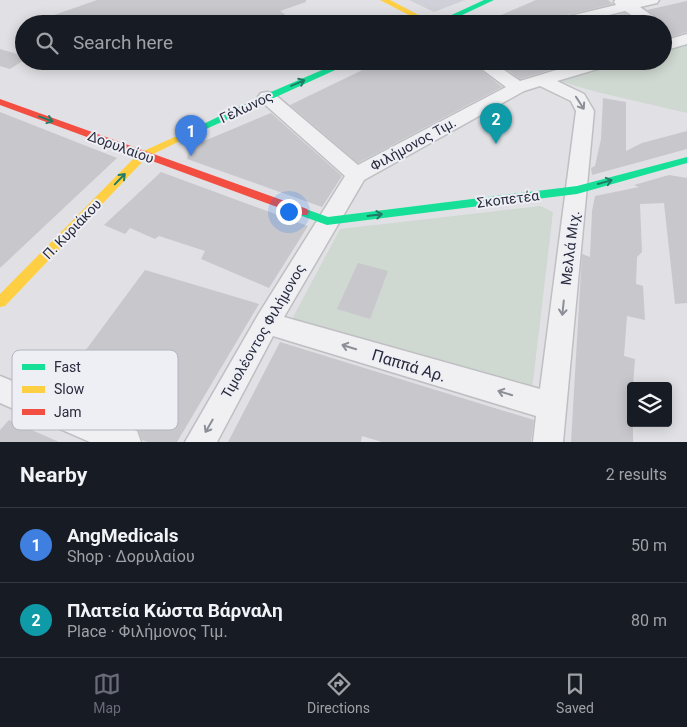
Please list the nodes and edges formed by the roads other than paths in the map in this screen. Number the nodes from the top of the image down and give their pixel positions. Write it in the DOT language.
graph roads {
  1 [pos="384,0"];
  2 [pos="490,0"];
  3 [pos="652,0"];
  4 [pos="622,3"];
  5 [pos="414,15"];
  6 [pos="456,15"];
  7 [pos="583,15"];
  8 [pos="641,15"];
  9 [pos="672,33"];
  10 [pos="685,40"];
  11 [pos="672,44"];
  12 [pos="329,70"];
  13 [pos="492,70"];
  14 [pos="572,70"];
  15 [pos="540,79"];
  16 [pos="518,87"];
  17 [pos="267,97"];
  18 [pos="0,102"];
  19 [pos="143,155"];
  20 [pos="687,160"];
  21 [pos="356,175"];
  22 [pos="577,190"];
  23 [pos="327,221"];
  24 [pos="0,302"];
  25 [pos="267,323"];
  26 [pos="0,389"];
  27 [pos="12,394"];
  28 [pos="552,407"];
  29 [pos="97,430"];
  30 [pos="126,442"];
  31 [pos="200,442"];
  32 [pos="548,442"];
  1 -- 5 [label="street"];
  2 -- 6 [label="street"];
  3 -- 4 [label="street"];
  4 -- 7 [label="street"];
  4 -- 8 [label="street"];
  9 -- 10 [label="street"];
  10 -- 11 [label="street"];
  17 -- 12 [label="street, Γέλωνος, one-way"];
  13 -- 16 [label="street"];
  14 -- 15 [label="street, Φιλήμονος Τιμ."];
  15 -- 16 [label="street, Φιλήμονος Τιμ."];
  15 -- 22 [label="street, Μελλά Μιχ., one-way"];
  16 -- 21 [label="street, Φιλήμονος Τιμ."];
  17 -- 19 [label="street, Γέλωνος"];
  17 -- 21 [label="street"];
  18 -- 19 [label="street, Δορυλαίου, one-way"];
  19 -- 23 [label="street, Δορυλαίου"];
  24 -- 19 [label="street, Π. Κυριάκου, one-way"];
  22 -- 20 [label="street, Σκοπετέα, one-way"];
  21 -- 23 [label="street, Φιλήμονος Τιμ."];
  23 -- 22 [label="street, Σκοπετέα, one-way"];
  22 -- 28 [label="street, Μελλά Μιχ., one-way"];
  23 -- 25 [label="street, Τιμoλέοντος Φιλήμονος"];
  28 -- 25 [label="street, Παππά Αρ., one-way"];
  25 -- 31 [label="street, Τιμoλέοντος Φιλήμονος, one-way"];
  26 -- 27 [label="street"];
  28 -- 32 [label="street, Μελλά Μιχ."];
  29 -- 30 [label="street"];
}
